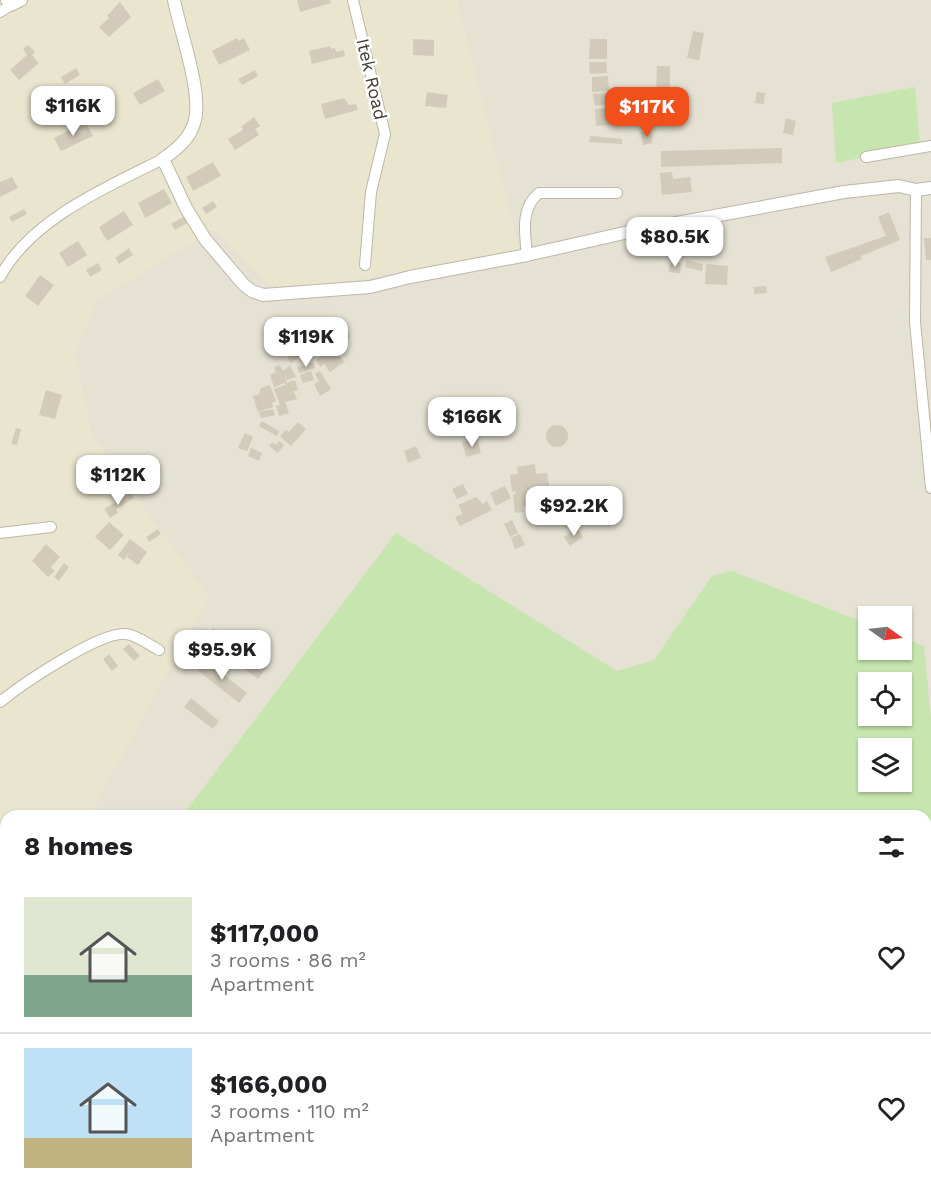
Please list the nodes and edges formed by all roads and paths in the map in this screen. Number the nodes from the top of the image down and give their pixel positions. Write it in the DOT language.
graph roads {
  1 [pos="174,0"];
  2 [pos="353,0"];
  3 [pos="931,146"];
  4 [pos="866,157"];
  5 [pos="163,159"];
  6 [pos="931,188"];
  7 [pos="916,190"];
  8 [pos="617,193"];
  9 [pos="527,255"];
  10 [pos="364,265"];
  11 [pos="0,277"];
  12 [pos="927,401"];
  13 [pos="931,488"];
  14 [pos="51,527"];
  15 [pos="0,533"];
  16 [pos="159,650"];
  17 [pos="0,702"];
  1 -- 5 [label="street"];
  2 -- 10 [label="street, Itek Road"];
  3 -- 4 [label="street"];
  5 -- 9 [label="street"];
  5 -- 11 [label="street"];
  6 -- 7 [label="street"];
  7 -- 9 [label="street"];
  7 -- 12 [label="street"];
  8 -- 9 [label="street"];
  12 -- 13 [label="street"];
  14 -- 15 [label="street"];
  16 -- 17 [label="street"];
}
